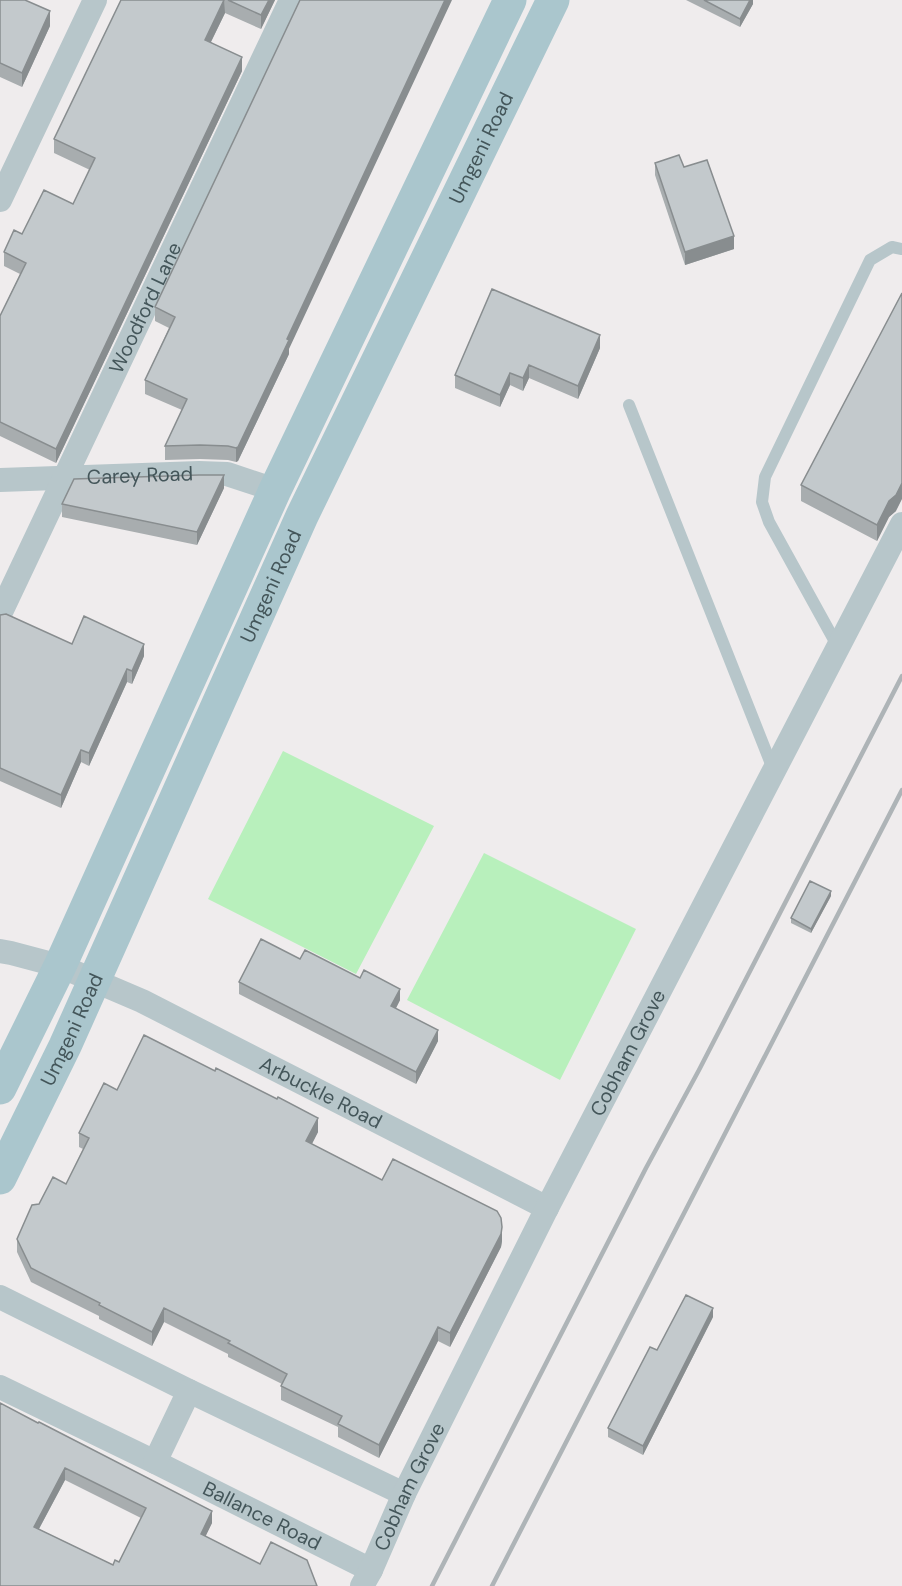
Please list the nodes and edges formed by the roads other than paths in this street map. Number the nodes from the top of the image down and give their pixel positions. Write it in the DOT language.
graph roads {
  1 [pos="95,0"];
  2 [pos="291,0"];
  3 [pos="510,0"];
  4 [pos="553,0"];
  5 [pos="0,200"];
  6 [pos="902,249"];
  7 [pos="629,405"];
  8 [pos="64,477"];
  9 [pos="0,480"];
  10 [pos="275,490"];
  11 [pos="902,524"];
  12 [pos="0,614"];
  13 [pos="838,646"];
  14 [pos="774,771"];
  15 [pos="0,951"];
  16 [pos="60,966"];
  17 [pos="94,980"];
  18 [pos="0,1088"];
  19 [pos="0,1178"];
  20 [pos="547,1208"];
  21 [pos="0,1297"];
  22 [pos="0,1387"];
  23 [pos="189,1391"];
  24 [pos="155,1462"];
  25 [pos="404,1494"];
  26 [pos="367,1578"];
  1 -- 5 [label="street"];
  2 -- 8 [label="street, Woodford Lane"];
  3 -- 10 [label="main road, Umgeni Road"];
  4 -- 17 [label="main road, Umgeni Road"];
  6 -- 13 [label="lane"];
  7 -- 14 [label="lane"];
  8 -- 9 [label="street, Carey Road"];
  8 -- 10 [label="street, Carey Road"];
  8 -- 12 [label="street, Woodford Lane"];
  10 -- 16 [label="main road, Umgeni Road"];
  11 -- 13 [label="street, Cobham Grove"];
  13 -- 14 [label="street, Cobham Grove"];
  14 -- 20 [label="street, Cobham Grove"];
  15 -- 16 [label="street, Arbuckle Road"];
  16 -- 17 [label="street, Arbuckle Road"];
  16 -- 18 [label="main road, Umgeni Road"];
  17 -- 19 [label="main road, Umgeni Road"];
  17 -- 20 [label="street, Arbuckle Road"];
  20 -- 25 [label="street, Cobham Grove"];
  21 -- 23 [label="street"];
  22 -- 24 [label="street, Ballance Road"];
  23 -- 24 [label="street"];
  23 -- 25 [label="street"];
  24 -- 26 [label="street, Ballance Road"];
  25 -- 26 [label="street, Cobham Grove"];
}
